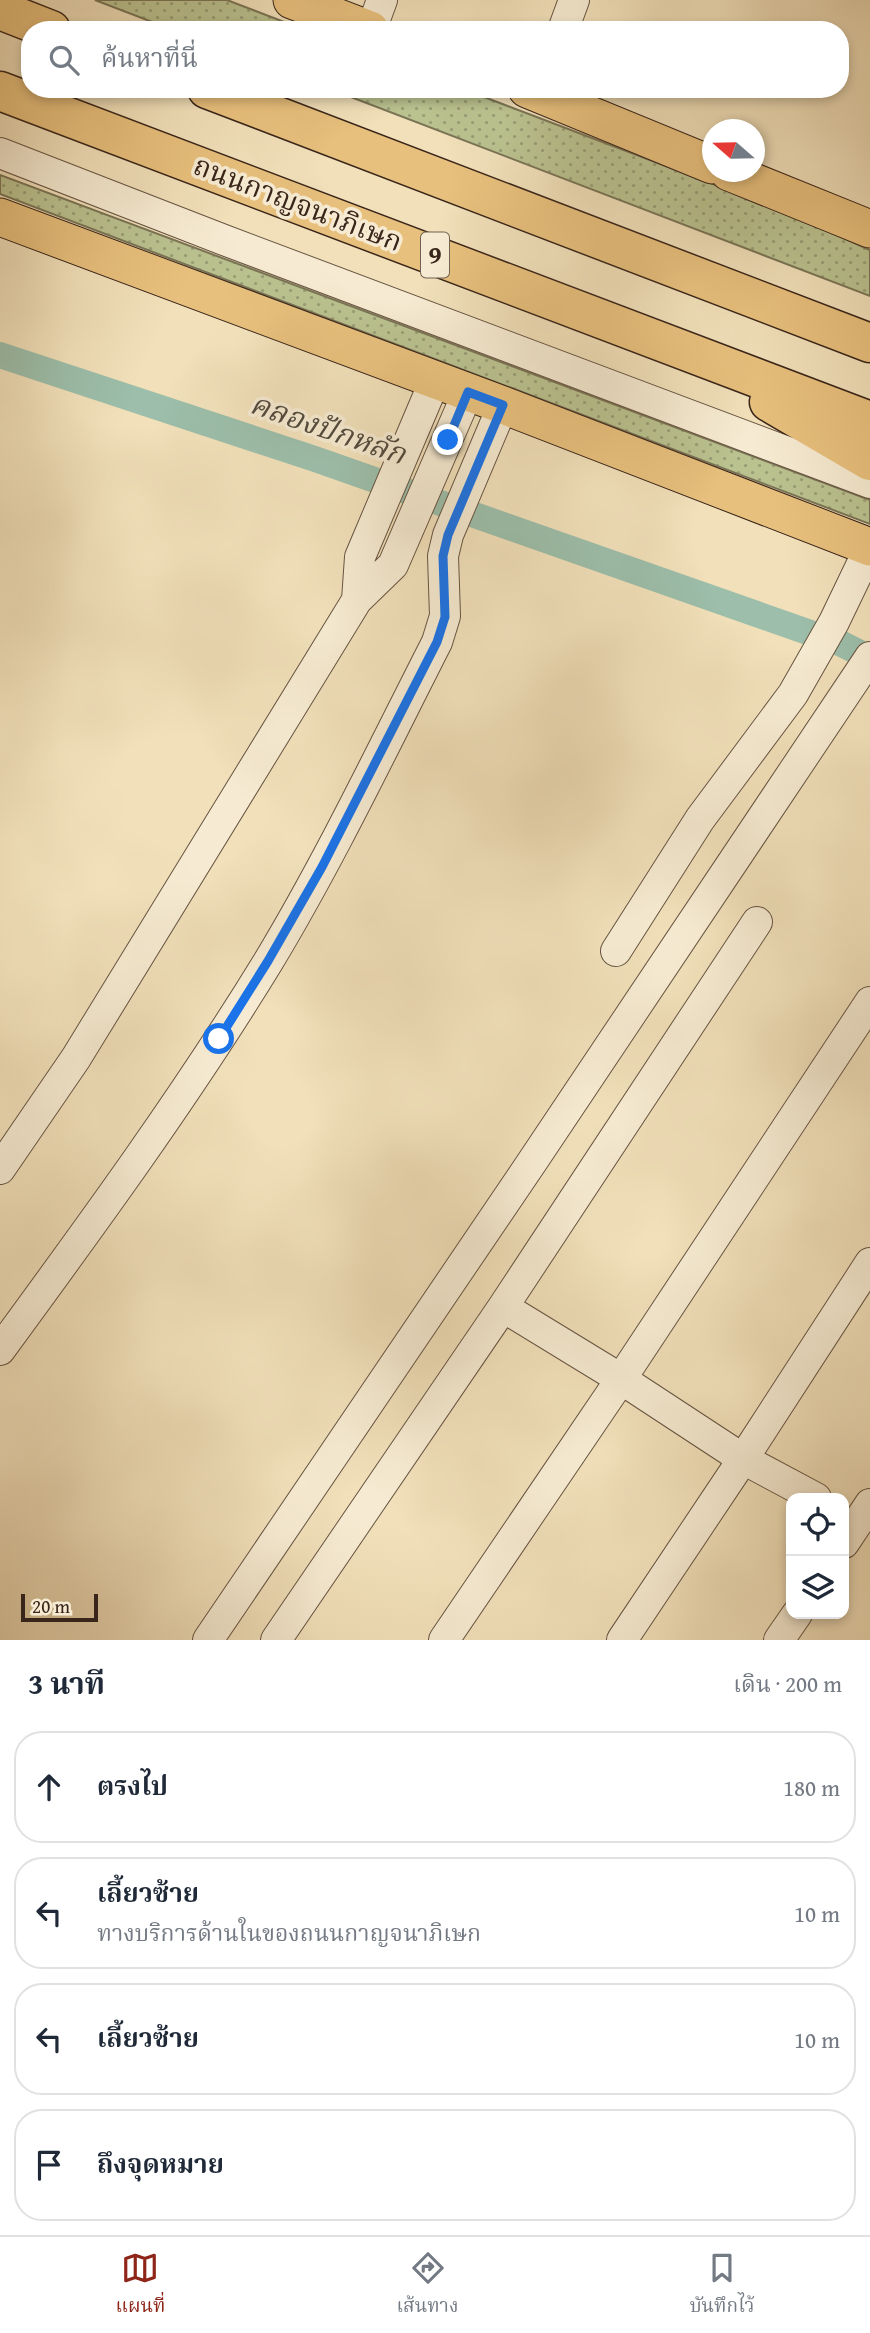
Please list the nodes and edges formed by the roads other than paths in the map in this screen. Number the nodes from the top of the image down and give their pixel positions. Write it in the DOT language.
graph roads {
  1 [pos="292,0"];
  2 [pos="382,0"];
  3 [pos="574,0"];
  4 [pos="0,10"];
  5 [pos="28,21"];
  6 [pos="347,21"];
  7 [pos="374,21"];
  8 [pos="566,21"];
  9 [pos="0,91"];
  10 [pos="231,98"];
  11 [pos="552,98"];
  12 [pos="0,153"];
  13 [pos="702,161"];
  14 [pos="754,182"];
  15 [pos="0,217"];
  16 [pos="870,229"];
  17 [pos="870,342"];
  18 [pos="673,345"];
  19 [pos="451,386"];
  20 [pos="503,405"];
  21 [pos="870,421"];
  22 [pos="870,461"];
  23 [pos="870,483"];
  24 [pos="870,547"];
  25 [pos="357,600"];
  26 [pos="870,657"];
  27 [pos="757,922"];
  28 [pos="615,951"];
  29 [pos="870,1002"];
  30 [pos="0,1170"];
  31 [pos="870,1264"];
  32 [pos="503,1307"];
  33 [pos="0,1350"];
  34 [pos="621,1379"];
  35 [pos="743,1460"];
  36 [pos="806,1493"];
  37 [pos="794,1619"];
  38 [pos="208,1640"];
  39 [pos="276,1640"];
  40 [pos="444,1640"];
  41 [pos="622,1640"];
  42 [pos="779,1640"];
  1 -- 6 [label="main road"];
  2 -- 7 [label="street"];
  3 -- 8 [label="street"];
  4 -- 5 [label="highway"];
  9 -- 18 [label="highway, ถนนกาญจนาภิเษก / 9"];
  10 -- 17 [label="highway"];
  11 -- 13 [label="main road"];
  12 -- 23 [label="street"];
  14 -- 16 [label="main road"];
  15 -- 19 [label="main road"];
  18 -- 21 [label="highway, ถนนกาญจนาภิเษก / 9"];
  18 -- 22 [label="highway"];
  19 -- 20 [label="main road"];
  19 -- 25 [label="street"];
  19 -- 25 [label="street"];
  20 -- 24 [label="main road"];
  20 -- 33 [label="street"];
  24 -- 28 [label="street"];
  25 -- 30 [label="street"];
  26 -- 38 [label="street"];
  27 -- 32 [label="street"];
  29 -- 34 [label="street"];
  31 -- 35 [label="street"];
  32 -- 34 [label="street"];
  32 -- 39 [label="street"];
  34 -- 35 [label="street"];
  34 -- 40 [label="street"];
  35 -- 36 [label="street"];
  35 -- 41 [label="street"];
  37 -- 42 [label="street"];
}
